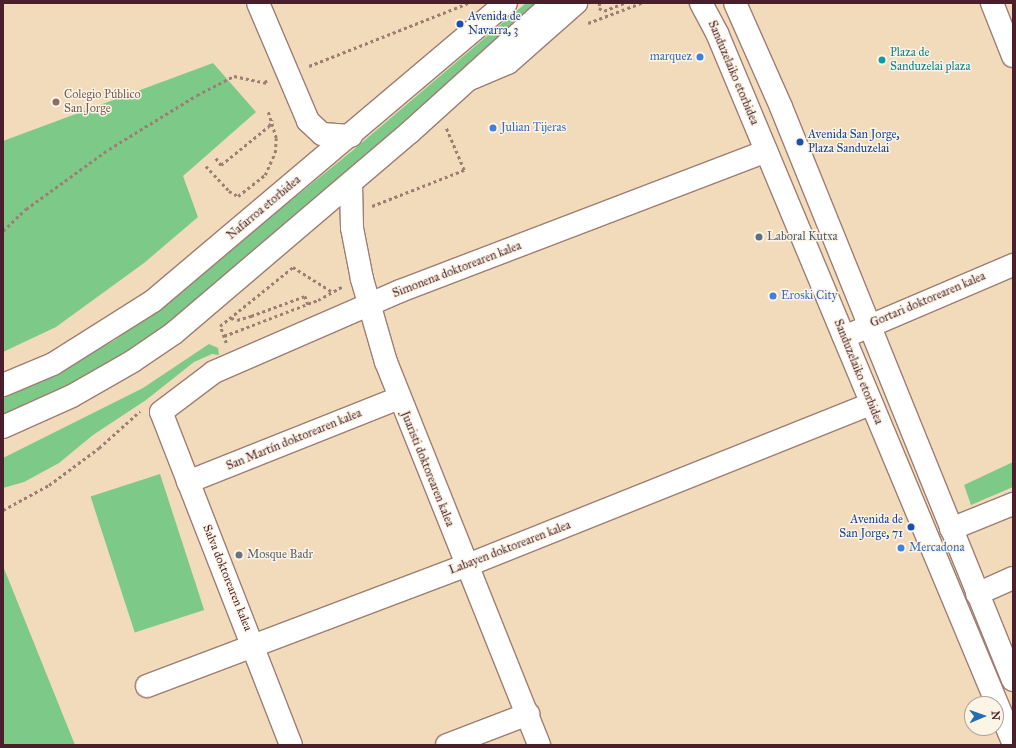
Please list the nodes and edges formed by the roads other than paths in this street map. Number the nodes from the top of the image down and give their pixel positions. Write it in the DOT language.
graph roads {
  1 [pos="258,3"];
  2 [pos="506,3"];
  3 [pos="553,3"];
  4 [pos="576,3"];
  5 [pos="700,3"];
  6 [pos="735,3"];
  7 [pos="992,3"];
  8 [pos="1013,56"];
  9 [pos="471,78"];
  10 [pos="351,136"];
  11 [pos="766,151"];
  12 [pos="351,184"];
  13 [pos="1013,265"];
  14 [pos="368,306"];
  15 [pos="868,326"];
  16 [pos="844,337"];
  17 [pos="3,385"];
  18 [pos="399,398"];
  19 [pos="871,404"];
  20 [pos="152,409"];
  21 [pos="3,428"];
  22 [pos="188,482"];
  23 [pos="1013,504"];
  24 [pos="951,530"];
  25 [pos="465,566"];
  26 [pos="1013,578"];
  27 [pos="977,594"];
  28 [pos="254,648"];
  29 [pos="1013,680"];
  30 [pos="147,686"];
  31 [pos="528,714"];
  32 [pos="1013,742"];
  33 [pos="291,745"];
  34 [pos="447,745"];
  35 [pos="539,745"];
  1 -- 10 [label="street"];
  2 -- 10 [label="street, Nafarroa etorbidea"];
  3 -- 9 [label="street"];
  4 -- 9 [label="street"];
  5 -- 11 [label="street, Sanduzelaiko etorbidea"];
  6 -- 15 [label="street"];
  7 -- 8 [label="street"];
  9 -- 12 [label="street"];
  10 -- 17 [label="street, Nafarroa etorbidea"];
  11 -- 14 [label="street, Simonena doktorearen kalea"];
  11 -- 16 [label="street, Sanduzelaiko etorbidea"];
  12 -- 14 [label="street, Juaristi doktorearen kalea"];
  12 -- 21 [label="street"];
  13 -- 15 [label="street, Gortari doktorearen kalea"];
  14 -- 18 [label="street, Juaristi doktorearen kalea"];
  14 -- 20 [label="street, Simonena doktorearen kalea"];
  15 -- 16 [label="street, Gortari doktorearen kalea"];
  15 -- 24 [label="street"];
  16 -- 19 [label="street, Sanduzelaiko etorbidea"];
  18 -- 22 [label="street, San Martín doktorearen kalea"];
  18 -- 25 [label="street, Juaristi doktorearen kalea"];
  19 -- 25 [label="street, Labayen doktorearen kalea"];
  19 -- 32 [label="street, Sanduzelaiko etorbidea"];
  20 -- 22 [label="street, Salva doktorearen kalea"];
  22 -- 28 [label="street, Salva doktorearen kalea"];
  23 -- 24 [label="street"];
  24 -- 27 [label="street"];
  25 -- 28 [label="street, Labayen doktorearen kalea"];
  25 -- 31 [label="street, Juaristi doktorearen kalea"];
  26 -- 27 [label="street"];
  27 -- 29 [label="street"];
  28 -- 30 [label="street, Labayen doktorearen kalea"];
  28 -- 33 [label="street, Salva doktorearen kalea"];
  31 -- 34 [label="street"];
  31 -- 35 [label="street, Juaristi doktorearen kalea"];
}
